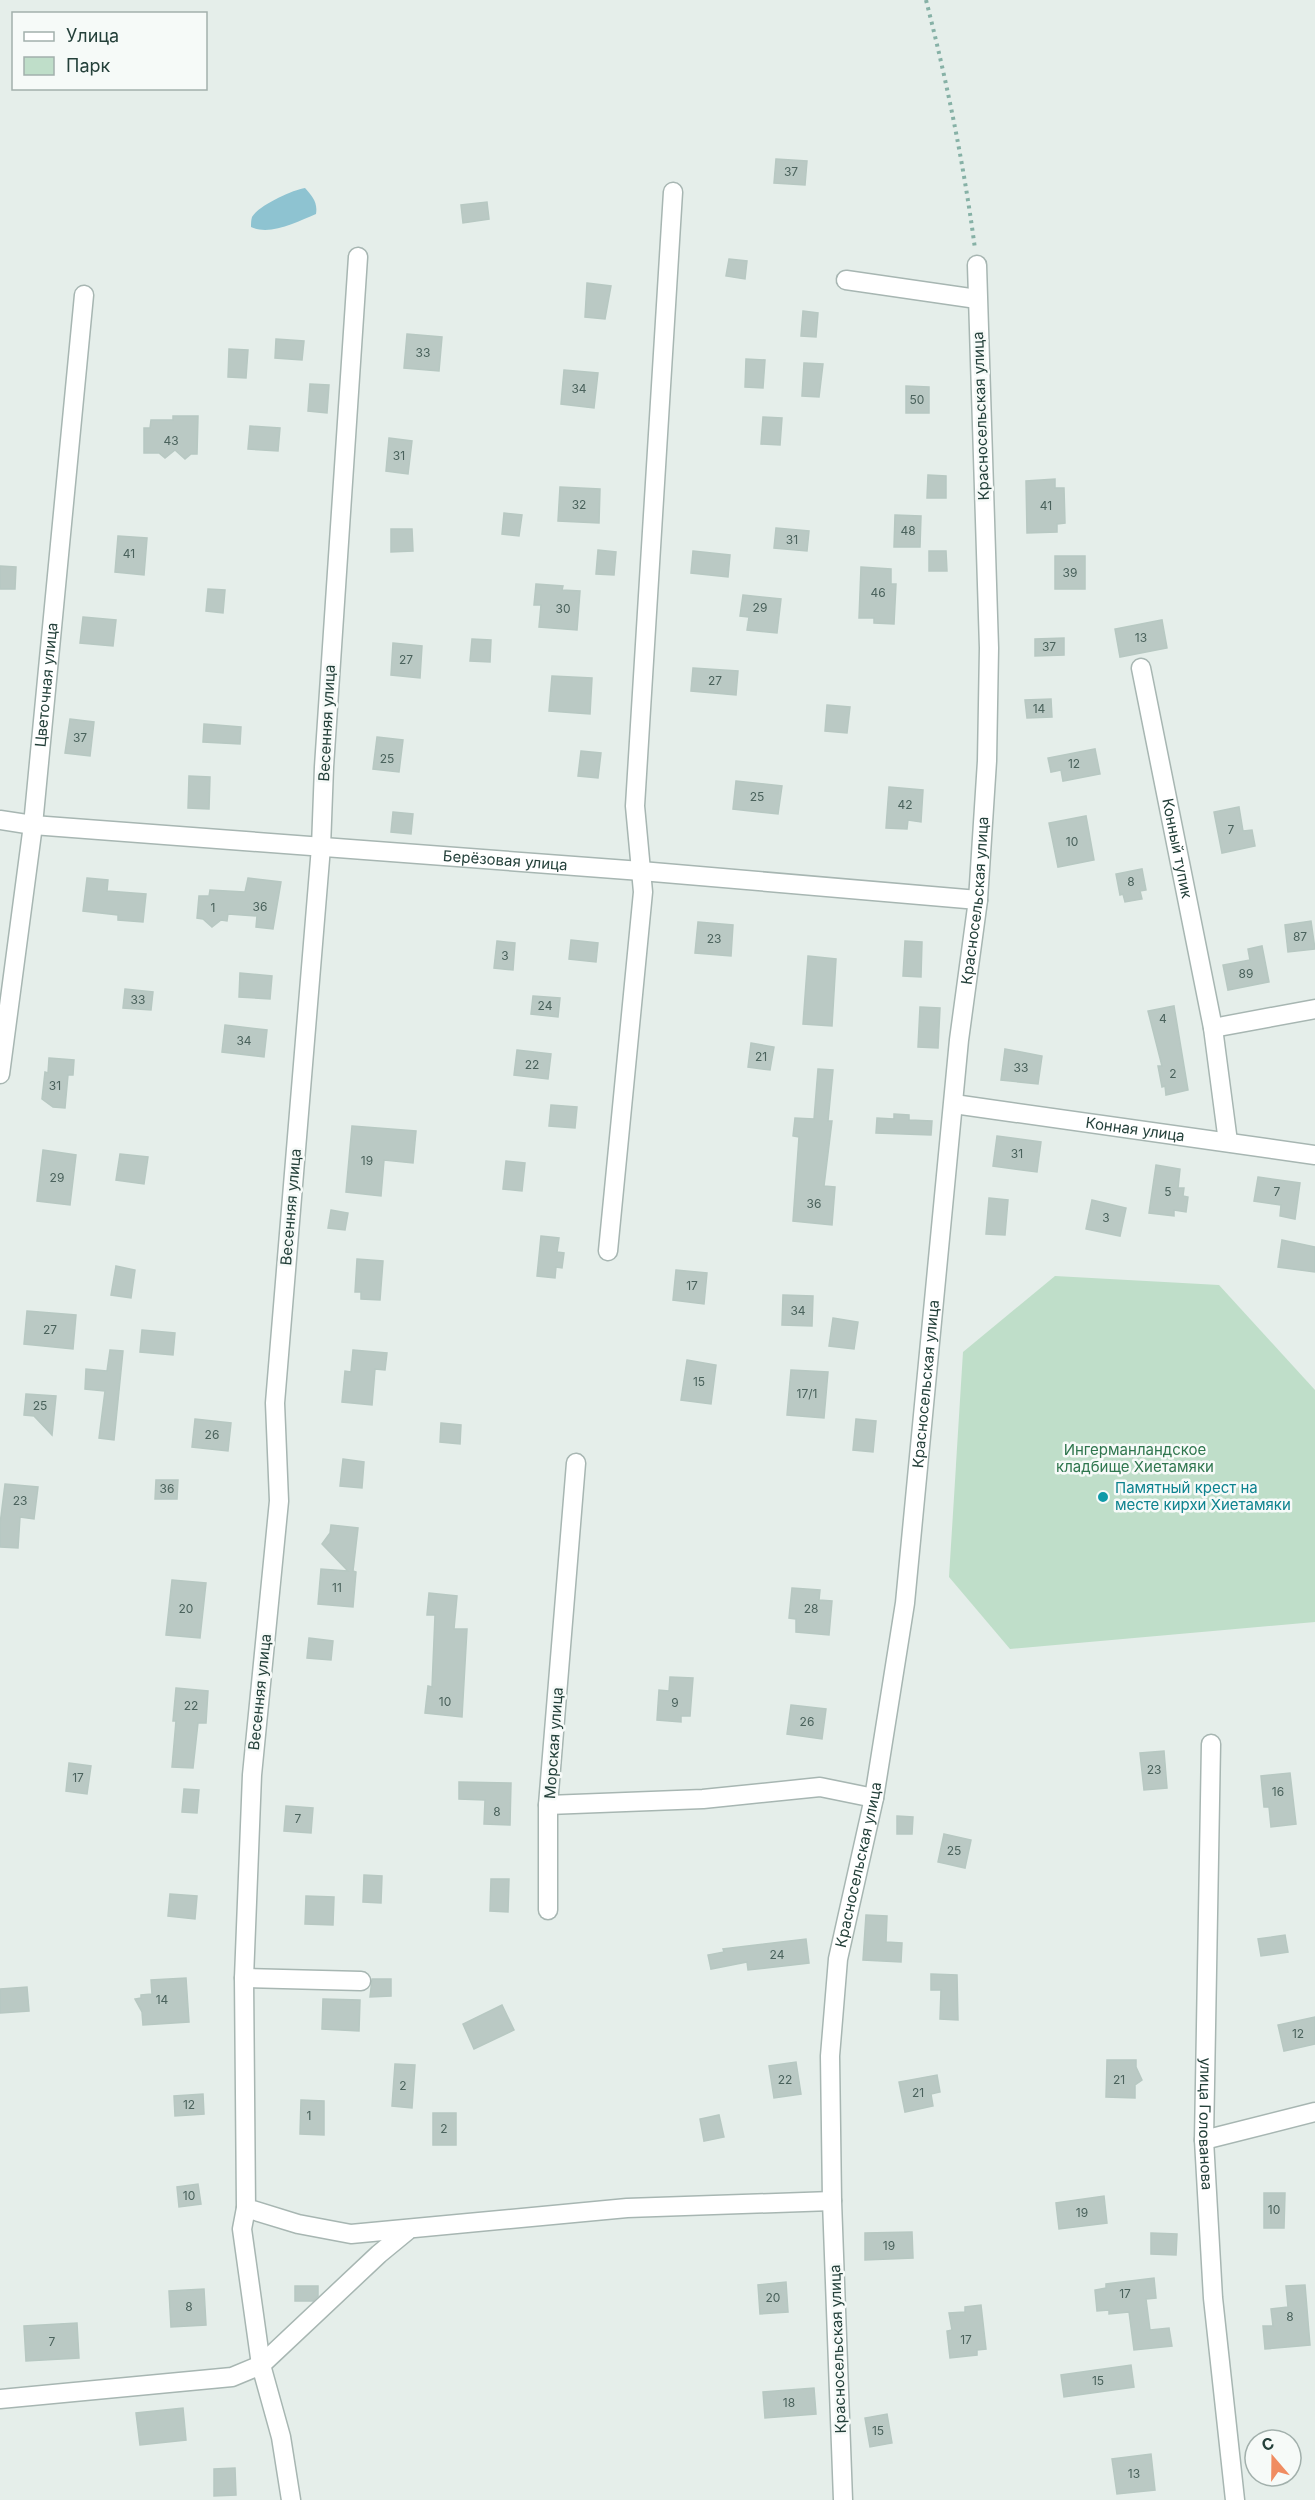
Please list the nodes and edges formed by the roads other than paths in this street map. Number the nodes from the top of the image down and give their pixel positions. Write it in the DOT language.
graph roads {
  1 [pos="673,192"];
  2 [pos="358,257"];
  3 [pos="976,265"];
  4 [pos="846,280"];
  5 [pos="84,294"];
  6 [pos="977,299"];
  7 [pos="1141,668"];
  8 [pos="0,820"];
  9 [pos="33,825"];
  10 [pos="321,847"];
  11 [pos="641,871"];
  12 [pos="978,900"];
  13 [pos="1315,1009"];
  14 [pos="1213,1028"];
  15 [pos="0,1074"];
  16 [pos="954,1104"];
  17 [pos="1228,1142"];
  18 [pos="1315,1155"];
  19 [pos="608,1251"];
  20 [pos="576,1463"];
  21 [pos="1211,1744"];
  22 [pos="874,1798"];
  23 [pos="548,1805"];
  24 [pos="548,1910"];
  25 [pos="244,1978"];
  26 [pos="361,1981"];
  27 [pos="1315,2112"];
  28 [pos="1204,2140"];
  29 [pos="832,2200"];
  30 [pos="246,2208"];
  31 [pos="407,2230"];
  32 [pos="261,2365"];
  33 [pos="0,2399"];
  34 [pos="291,2500"];
  35 [pos="843,2500"];
  36 [pos="1235,2500"];
  1 -- 11 [label="street"];
  2 -- 10 [label="street, Весенняя улица"];
  3 -- 6 [label="street, Красносельская улица"];
  4 -- 6 [label="street"];
  5 -- 9 [label="street, Цветочная улица"];
  6 -- 12 [label="street, Красносельская улица"];
  7 -- 14 [label="street, Конный тупик"];
  8 -- 9 [label="street, Берёзовая улица"];
  9 -- 10 [label="street, Берёзовая улица"];
  9 -- 15 [label="street, Цветочная улица"];
  10 -- 11 [label="street, Берёзовая улица"];
  10 -- 25 [label="street, Весенняя улица"];
  11 -- 12 [label="street, Берёзовая улица"];
  11 -- 19 [label="street"];
  12 -- 16 [label="street, Красносельская улица"];
  13 -- 14 [label="street"];
  14 -- 17 [label="street, Конный тупик"];
  16 -- 17 [label="street, Конная улица"];
  16 -- 22 [label="street, Красносельская улица"];
  17 -- 18 [label="street, Конная улица"];
  20 -- 23 [label="street, Морская улица"];
  21 -- 28 [label="street, улица Голованова"];
  22 -- 23 [label="street, Морская улица"];
  22 -- 29 [label="street, Красносельская улица"];
  23 -- 24 [label="street"];
  25 -- 26 [label="street"];
  25 -- 30 [label="street, Весенняя улица"];
  27 -- 28 [label="street"];
  28 -- 36 [label="street, улица Голованова"];
  29 -- 31 [label="street"];
  29 -- 35 [label="street, Красносельская улица"];
  30 -- 31 [label="street"];
  30 -- 32 [label="street, Весенняя улица"];
  31 -- 32 [label="street"];
  32 -- 33 [label="street"];
  32 -- 34 [label="street, Весенняя улица"];
}
